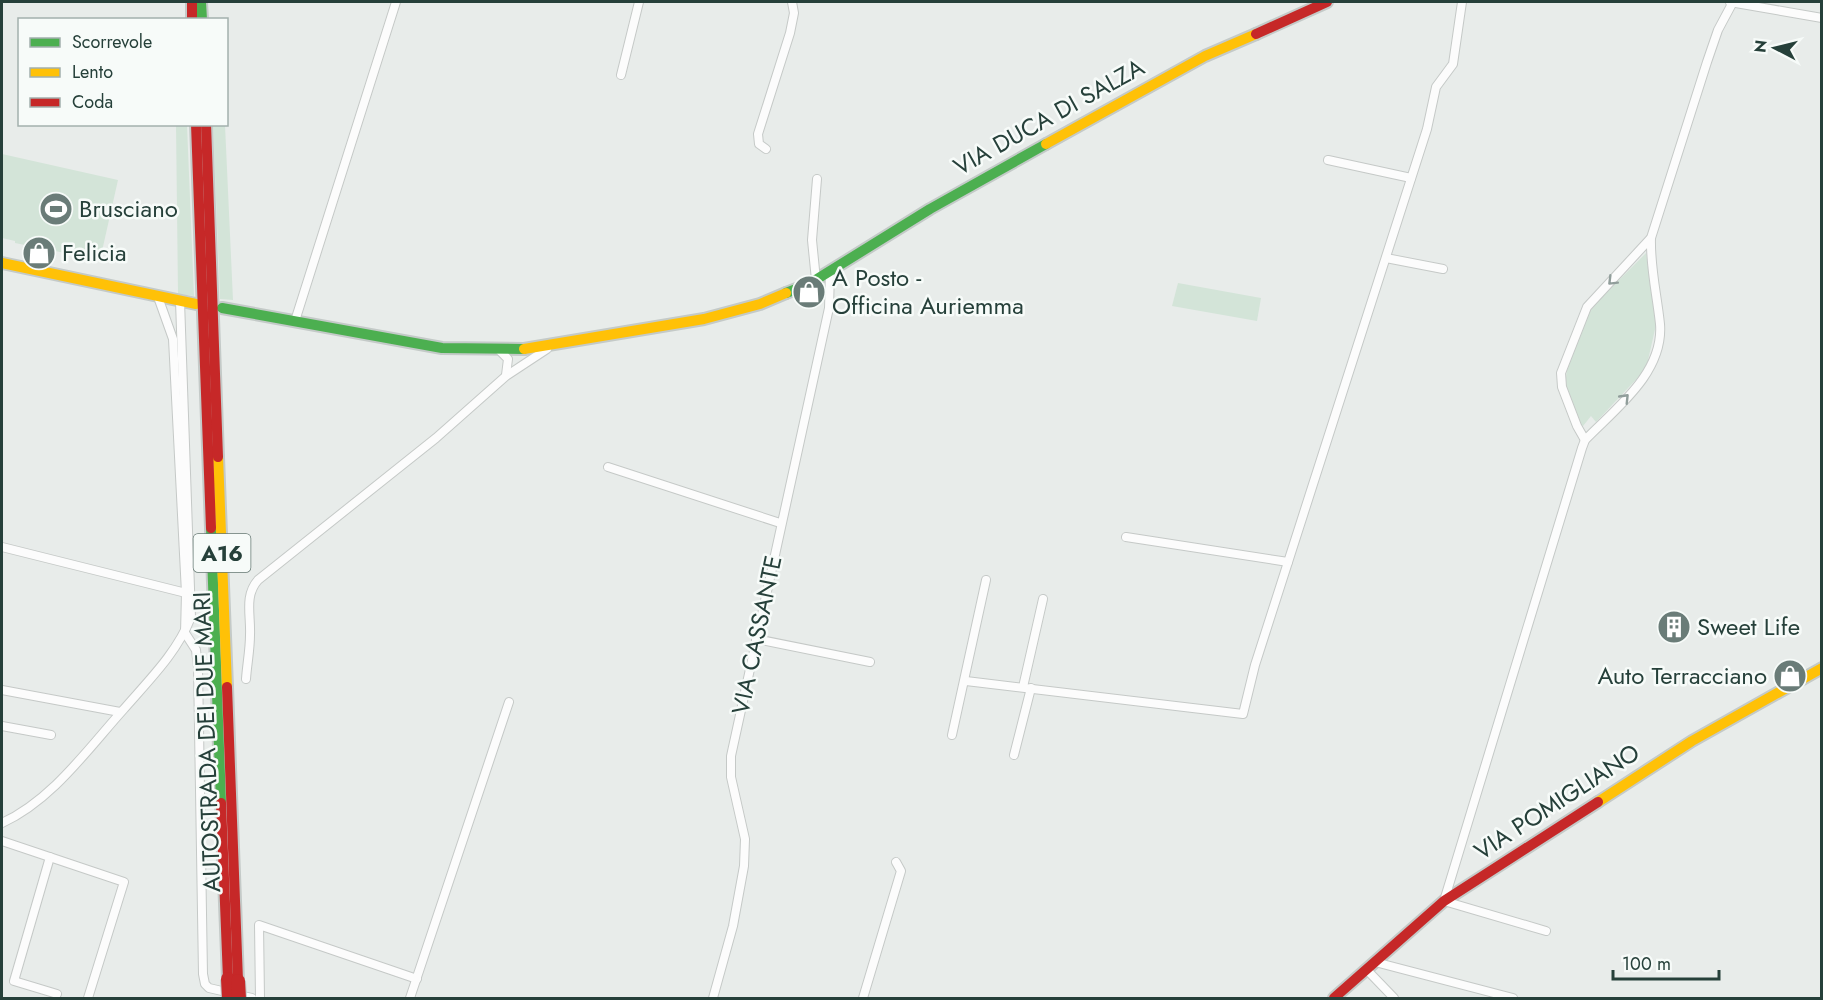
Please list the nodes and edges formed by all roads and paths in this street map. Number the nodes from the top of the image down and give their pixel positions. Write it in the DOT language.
graph roads {
  1 [pos="192,2"];
  2 [pos="201,2"];
  3 [pos="396,2"];
  4 [pos="639,2"];
  5 [pos="792,2"];
  6 [pos="1323,2"];
  7 [pos="1462,2"];
  8 [pos="1732,2"];
  9 [pos="192,18"];
  10 [pos="202,18"];
  11 [pos="1821,18"];
  12 [pos="621,75"];
  13 [pos="196,126"];
  14 [pos="206,126"];
  15 [pos="766,149"];
  16 [pos="1328,160"];
  17 [pos="1411,178"];
  18 [pos="817,180"];
  19 [pos="1651,238"];
  20 [pos="1386,258"];
  21 [pos="2,263"];
  22 [pos="1443,269"];
  23 [pos="830,271"];
  24 [pos="816,280"];
  25 [pos="158,297"];
  26 [pos="180,302"];
  27 [pos="195,304"];
  28 [pos="222,308"];
  29 [pos="296,321"];
  30 [pos="554,345"];
  31 [pos="499,350"];
  32 [pos="506,376"];
  33 [pos="1585,440"];
  34 [pos="608,467"];
  35 [pos="780,523"];
  36 [pos="1126,537"];
  37 [pos="2,547"];
  38 [pos="1288,562"];
  39 [pos="986,580"];
  40 [pos="186,593"];
  41 [pos="1043,599"];
  42 [pos="185,633"];
  43 [pos="756,639"];
  44 [pos="870,662"];
  45 [pos="1821,668"];
  46 [pos="246,679"];
  47 [pos="966,681"];
  48 [pos="1027,687"];
  49 [pos="2,690"];
  50 [pos="509,702"];
  51 [pos="120,712"];
  52 [pos="2,726"];
  53 [pos="51,735"];
  54 [pos="952,735"];
  55 [pos="1014,755"];
  56 [pos="2,823"];
  57 [pos="2,841"];
  58 [pos="50,857"];
  59 [pos="896,862"];
  60 [pos="1444,901"];
  61 [pos="1546,931"];
  62 [pos="1371,966"];
  63 [pos="417,979"];
  64 [pos="233,980"];
  65 [pos="57,994"];
  66 [pos="88,999"];
  67 [pos="229,999"];
  68 [pos="239,999"];
  69 [pos="252,999"];
  70 [pos="260,999"];
  71 [pos="410,999"];
  72 [pos="713,999"];
  73 [pos="863,999"];
  74 [pos="1334,999"];
  75 [pos="1394,999"];
  76 [pos="1513,999"];
  1 -- 9 [label="main road"];
  2 -- 10 [label="main road"];
  3 -- 29 [label="street"];
  4 -- 12 [label="street"];
  5 -- 15 [label="street"];
  6 -- 23 [label="main road, VIA DUCA DI SALZA"];
  7 -- 17 [label="street"];
  8 -- 11 [label="street"];
  8 -- 19 [label="street"];
  13 -- 64 [label="main road, AUTOSTRADA DEI DUE MARI / A16"];
  14 -- 64 [label="main road, AUTOSTRADA DEI DUE MARI / A16"];
  16 -- 17 [label="street"];
  17 -- 20 [label="street"];
  18 -- 24 [label="street"];
  33 -- 19 [label="street, one-way"];
  19 -- 33 [label="street, one-way"];
  20 -- 22 [label="street"];
  20 -- 38 [label="street"];
  21 -- 25 [label="main road"];
  23 -- 24 [label="main road, VIA DUCA DI SALZA"];
  23 -- 35 [label="street, VIA CASSANTE"];
  24 -- 30 [label="main road, VIA DUCA DI SALZA"];
  25 -- 26 [label="main road"];
  25 -- 40 [label="street"];
  26 -- 27 [label="main road"];
  26 -- 42 [label="street"];
  28 -- 29 [label="main road, VIA DUCA DI SALZA"];
  29 -- 31 [label="main road, VIA DUCA DI SALZA"];
  30 -- 31 [label="main road, VIA DUCA DI SALZA"];
  30 -- 32 [label="street"];
  31 -- 32 [label="street"];
  32 -- 46 [label="street"];
  33 -- 60 [label="street"];
  34 -- 35 [label="street"];
  35 -- 43 [label="street, VIA CASSANTE"];
  36 -- 38 [label="street"];
  37 -- 40 [label="street"];
  38 -- 48 [label="street"];
  39 -- 47 [label="street"];
  40 -- 42 [label="street"];
  41 -- 48 [label="street"];
  42 -- 51 [label="street"];
  42 -- 69 [label="street"];
  43 -- 44 [label="street"];
  43 -- 72 [label="street, VIA CASSANTE"];
  45 -- 60 [label="main road, VIA POMIGLIANO"];
  47 -- 48 [label="street"];
  47 -- 54 [label="street"];
  48 -- 55 [label="street"];
  49 -- 51 [label="street"];
  50 -- 63 [label="street"];
  51 -- 56 [label="street"];
  52 -- 53 [label="street"];
  57 -- 58 [label="street"];
  58 -- 65 [label="street"];
  58 -- 66 [label="street"];
  59 -- 73 [label="street"];
  60 -- 61 [label="street"];
  60 -- 62 [label="main road, VIA POMIGLIANO"];
  62 -- 74 [label="main road, VIA POMIGLIANO"];
  62 -- 75 [label="street"];
  62 -- 76 [label="street"];
  63 -- 70 [label="street"];
  63 -- 71 [label="street"];
  64 -- 67 [label="main road, AUTOSTRADA DEI DUE MARI / A16, bridge"];
  64 -- 68 [label="main road, AUTOSTRADA DEI DUE MARI / A16, bridge"];
}
